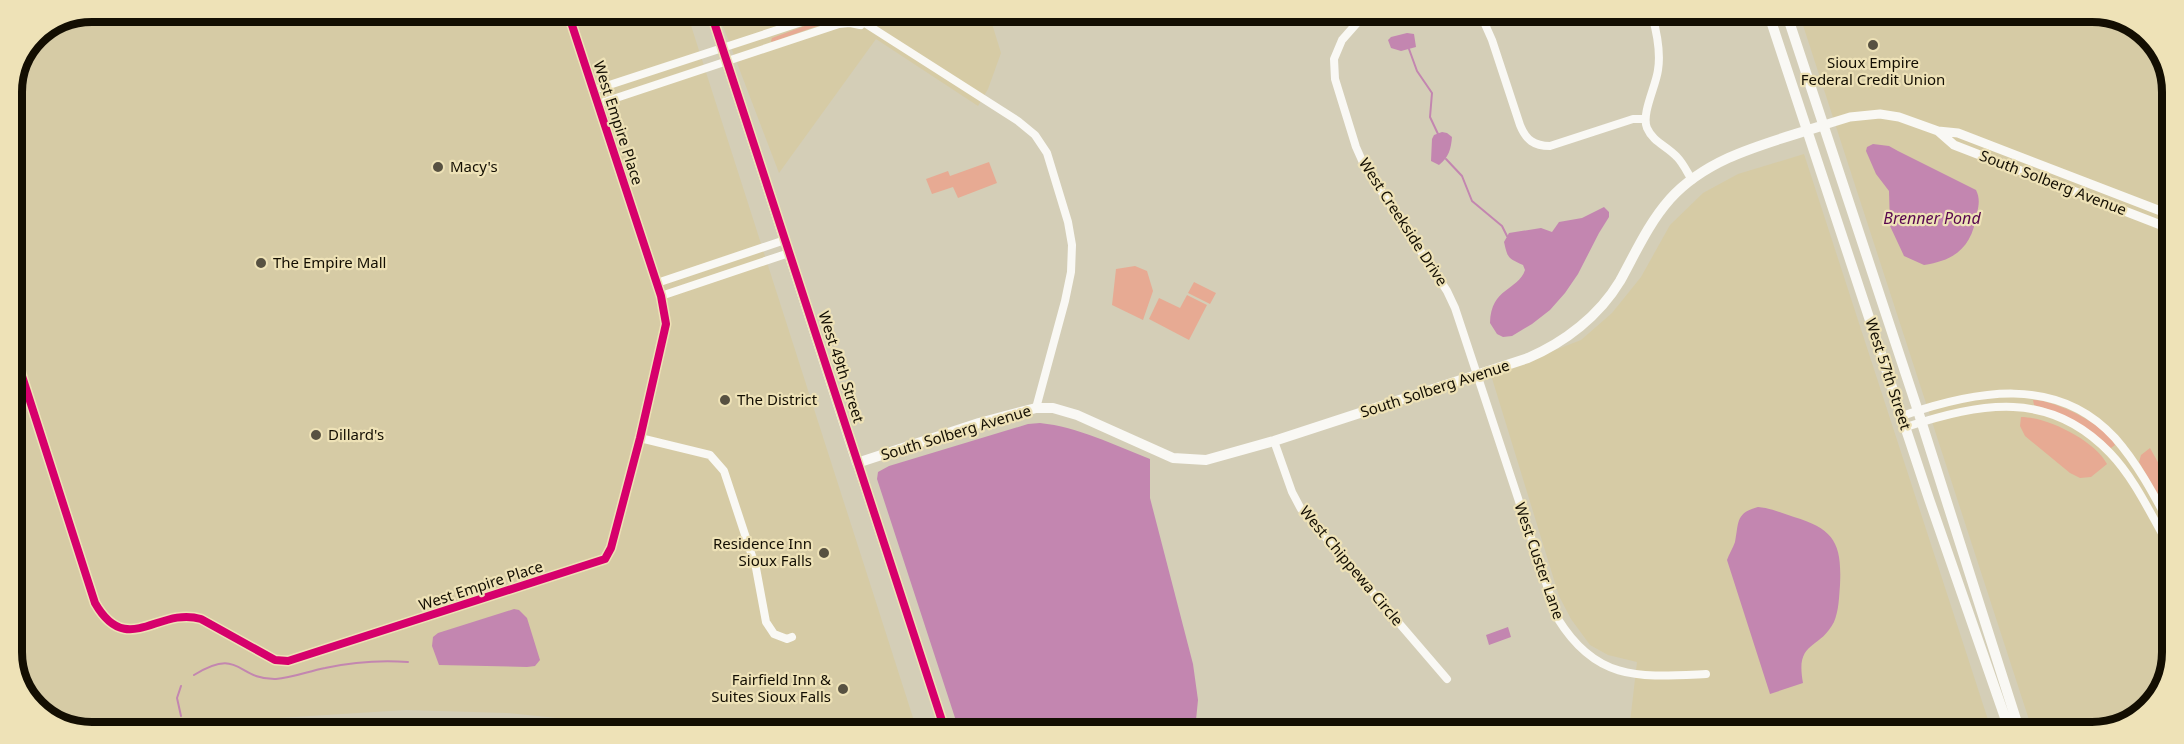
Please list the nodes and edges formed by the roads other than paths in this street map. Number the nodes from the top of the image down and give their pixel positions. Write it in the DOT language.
graph roads {
  1 [pos="571,22"];
  2 [pos="714,22"];
  3 [pos="802,22"];
  4 [pos="843,22"];
  5 [pos="859,22"];
  6 [pos="866,22"];
  7 [pos="1359,22"];
  8 [pos="1483,22"];
  9 [pos="1654,22"];
  10 [pos="1772,22"];
  11 [pos="1790,22"];
  12 [pos="865,25"];
  13 [pos="723,49"];
  14 [pos="727,62"];
  15 [pos="594,90"];
  16 [pos="598,104"];
  17 [pos="1645,119"];
  18 [pos="1824,125"];
  19 [pos="1808,130"];
  20 [pos="1938,131"];
  21 [pos="1692,180"];
  22 [pos="2161,211"];
  23 [pos="2161,225"];
  24 [pos="785,240"];
  25 [pos="789,253"];
  26 [pos="657,283"];
  27 [pos="661,296"];
  28 [pos="1477,375"];
  29 [pos="23,376"];
  30 [pos="25,383"];
  31 [pos="28,394"];
  32 [pos="23,396"];
  33 [pos="1036,408"];
  34 [pos="1918,411"];
  35 [pos="1904,422"];
  36 [pos="1922,422"];
  37 [pos="640,438"];
  38 [pos="1274,441"];
  39 [pos="857,463"];
  40 [pos="2162,510"];
  41 [pos="2162,534"];
  42 [pos="792,637"];
  43 [pos="1706,674"];
  44 [pos="1447,679"];
  45 [pos="943,722"];
  46 [pos="2007,722"];
  47 [pos="2017,722"];
  1 -- 15 [label="street, West Empire Place"];
  2 -- 13 [label="main road, West 49th Street"];
  3 -- 13 [label="street, West Empire Place"];
  4 -- 14 [label="street, West Empire Place"];
  5 -- 12 [label="street, West Empire Place"];
  6 -- 12 [label="street"];
  7 -- 28 [label="street, West Creekside Drive"];
  8 -- 17 [label="street"];
  9 -- 17 [label="street"];
  10 -- 19 [label="main road, West 57th Street"];
  11 -- 18 [label="main road, West 57th Street"];
  12 -- 33 [label="street, West Empire Place"];
  13 -- 14 [label="main road, West 49th Street"];
  13 -- 15 [label="street, West Empire Place"];
  14 -- 16 [label="street, West Empire Place"];
  14 -- 24 [label="main road, West 49th Street"];
  15 -- 16 [label="street, West Empire Place"];
  16 -- 26 [label="street, West Empire Place"];
  17 -- 21 [label="street"];
  18 -- 19 [label="main road, South Solberg Avenue"];
  18 -- 20 [label="street, South Solberg Avenue"];
  18 -- 34 [label="main road, West 57th Street"];
  19 -- 21 [label="main road, South Solberg Avenue"];
  19 -- 35 [label="main road, West 57th Street"];
  20 -- 22 [label="street, South Solberg Avenue"];
  20 -- 23 [label="street, South Solberg Avenue"];
  21 -- 28 [label="main road, South Solberg Avenue"];
  24 -- 25 [label="main road, West 49th Street"];
  24 -- 26 [label="street"];
  25 -- 27 [label="street"];
  25 -- 39 [label="main road, West 49th Street"];
  26 -- 27 [label="street, West Empire Place"];
  27 -- 37 [label="street, West Empire Place"];
  28 -- 38 [label="main road, South Solberg Avenue"];
  28 -- 43 [label="street, West Custer Lane"];
  29 -- 30 [label="street, West Empire Place"];
  30 -- 31 [label="street, West Empire Place"];
  31 -- 32 [label="street"];
  31 -- 37 [label="street, West Empire Place"];
  33 -- 38 [label="main road, South Solberg Avenue"];
  33 -- 39 [label="main road, South Solberg Avenue"];
  34 -- 35 [label="street"];
  34 -- 36 [label="main road, West 57th Street"];
  34 -- 40 [label="street"];
  35 -- 36 [label="street"];
  35 -- 46 [label="main road, West 57th Street"];
  36 -- 41 [label="street"];
  36 -- 47 [label="main road, West 57th Street"];
  37 -- 42 [label="street"];
  38 -- 44 [label="street, West Chippewa Circle"];
  39 -- 45 [label="street, West 49th Street"];
}
